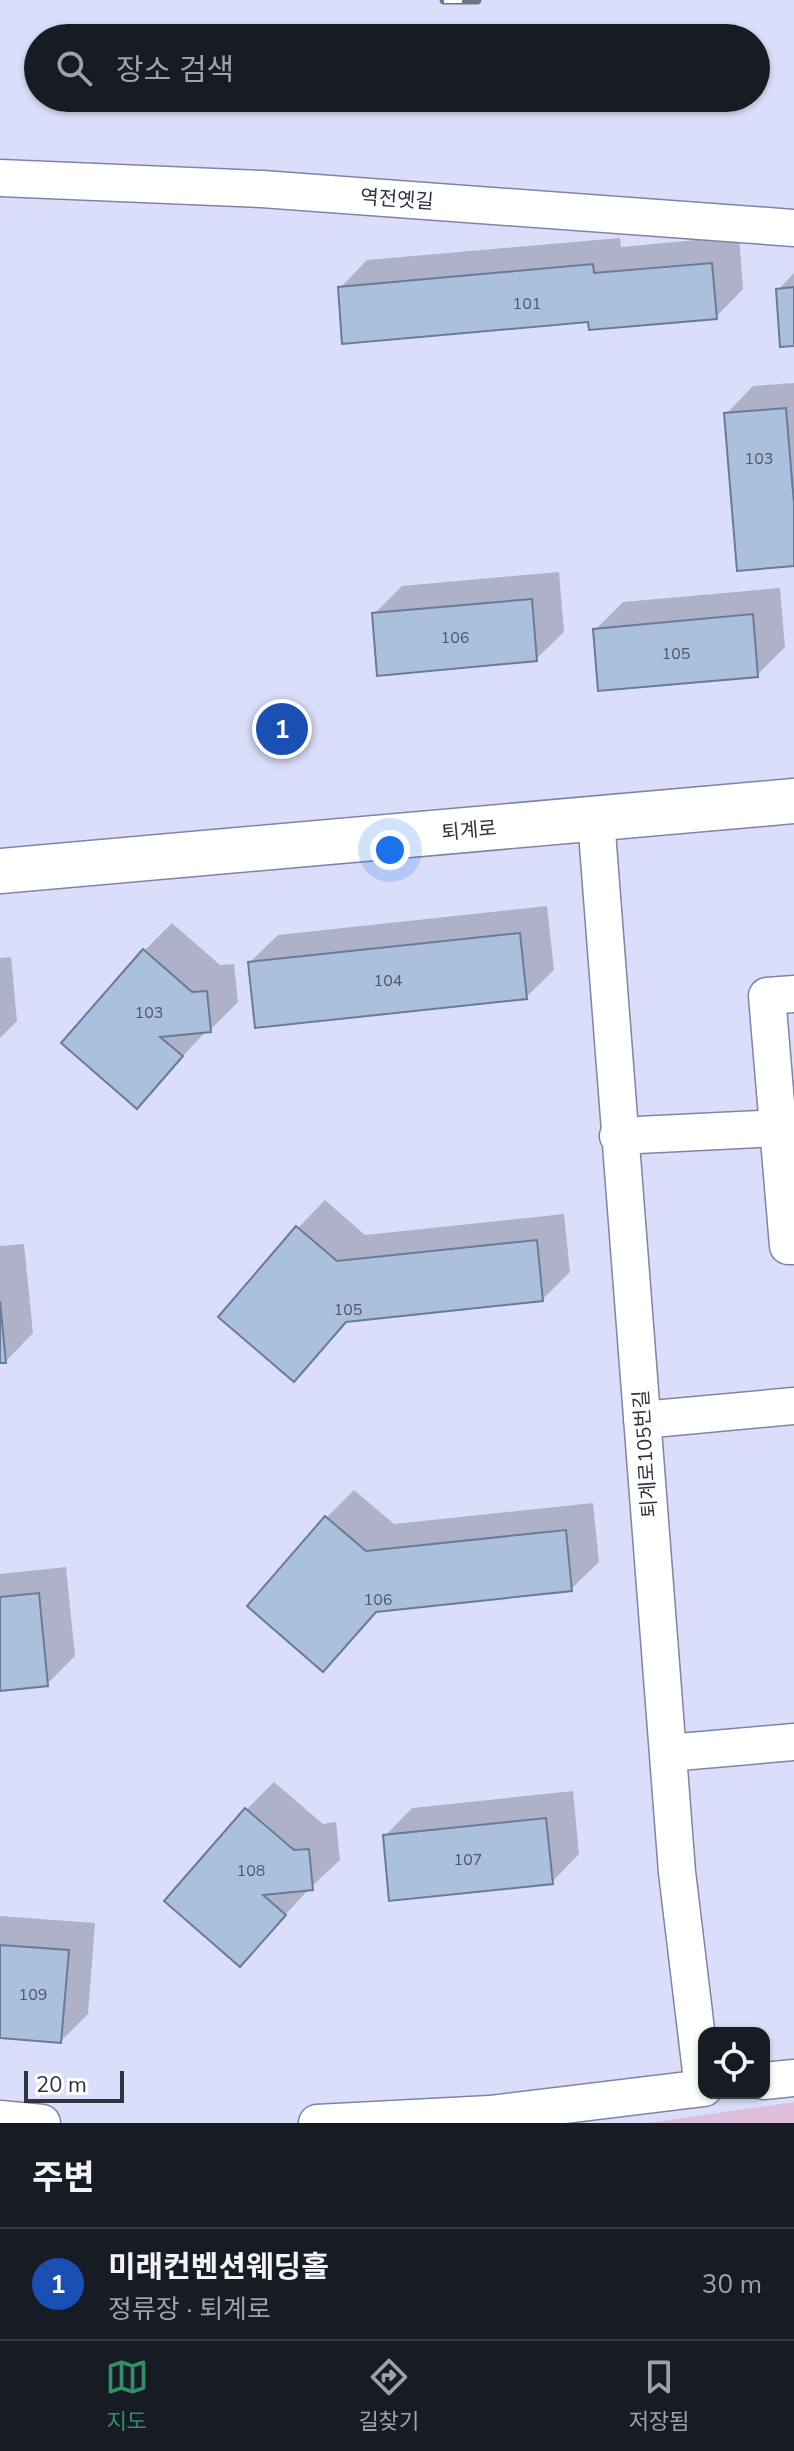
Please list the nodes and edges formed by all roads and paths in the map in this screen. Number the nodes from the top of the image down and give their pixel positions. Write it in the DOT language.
graph roads {
  1 [pos="0,178"];
  2 [pos="794,228"];
  3 [pos="794,801"];
  4 [pos="596,819"];
  5 [pos="0,871"];
  6 [pos="780,995"];
  7 [pos="778,1128"];
  8 [pos="618,1136"];
  9 [pos="791,1246"];
  10 [pos="794,1406"];
  11 [pos="642,1420"];
  12 [pos="794,1742"];
  13 [pos="668,1753"];
  14 [pos="698,2040"];
  15 [pos="794,2078"];
  16 [pos="770,2080"];
  17 [pos="698,2089"];
  18 [pos="0,2119"];
  19 [pos="42,2123"];
  20 [pos="317,2123"];
  1 -- 2 [label="street, 역전옛길"];
  3 -- 4 [label="street, 퇴계로"];
  4 -- 5 [label="street, 퇴계로"];
  4 -- 8 [label="street, 퇴계로105번길"];
  6 -- 7 [label="street"];
  7 -- 8 [label="street"];
  7 -- 9 [label="street"];
  8 -- 11 [label="street, 퇴계로105번길"];
  10 -- 11 [label="street"];
  11 -- 13 [label="street, 퇴계로105번길"];
  12 -- 13 [label="street"];
  13 -- 14 [label="street, 퇴계로105번길"];
  15 -- 16 [label="street"];
  17 -- 20 [label="street"];
  18 -- 19 [label="street"];
}
